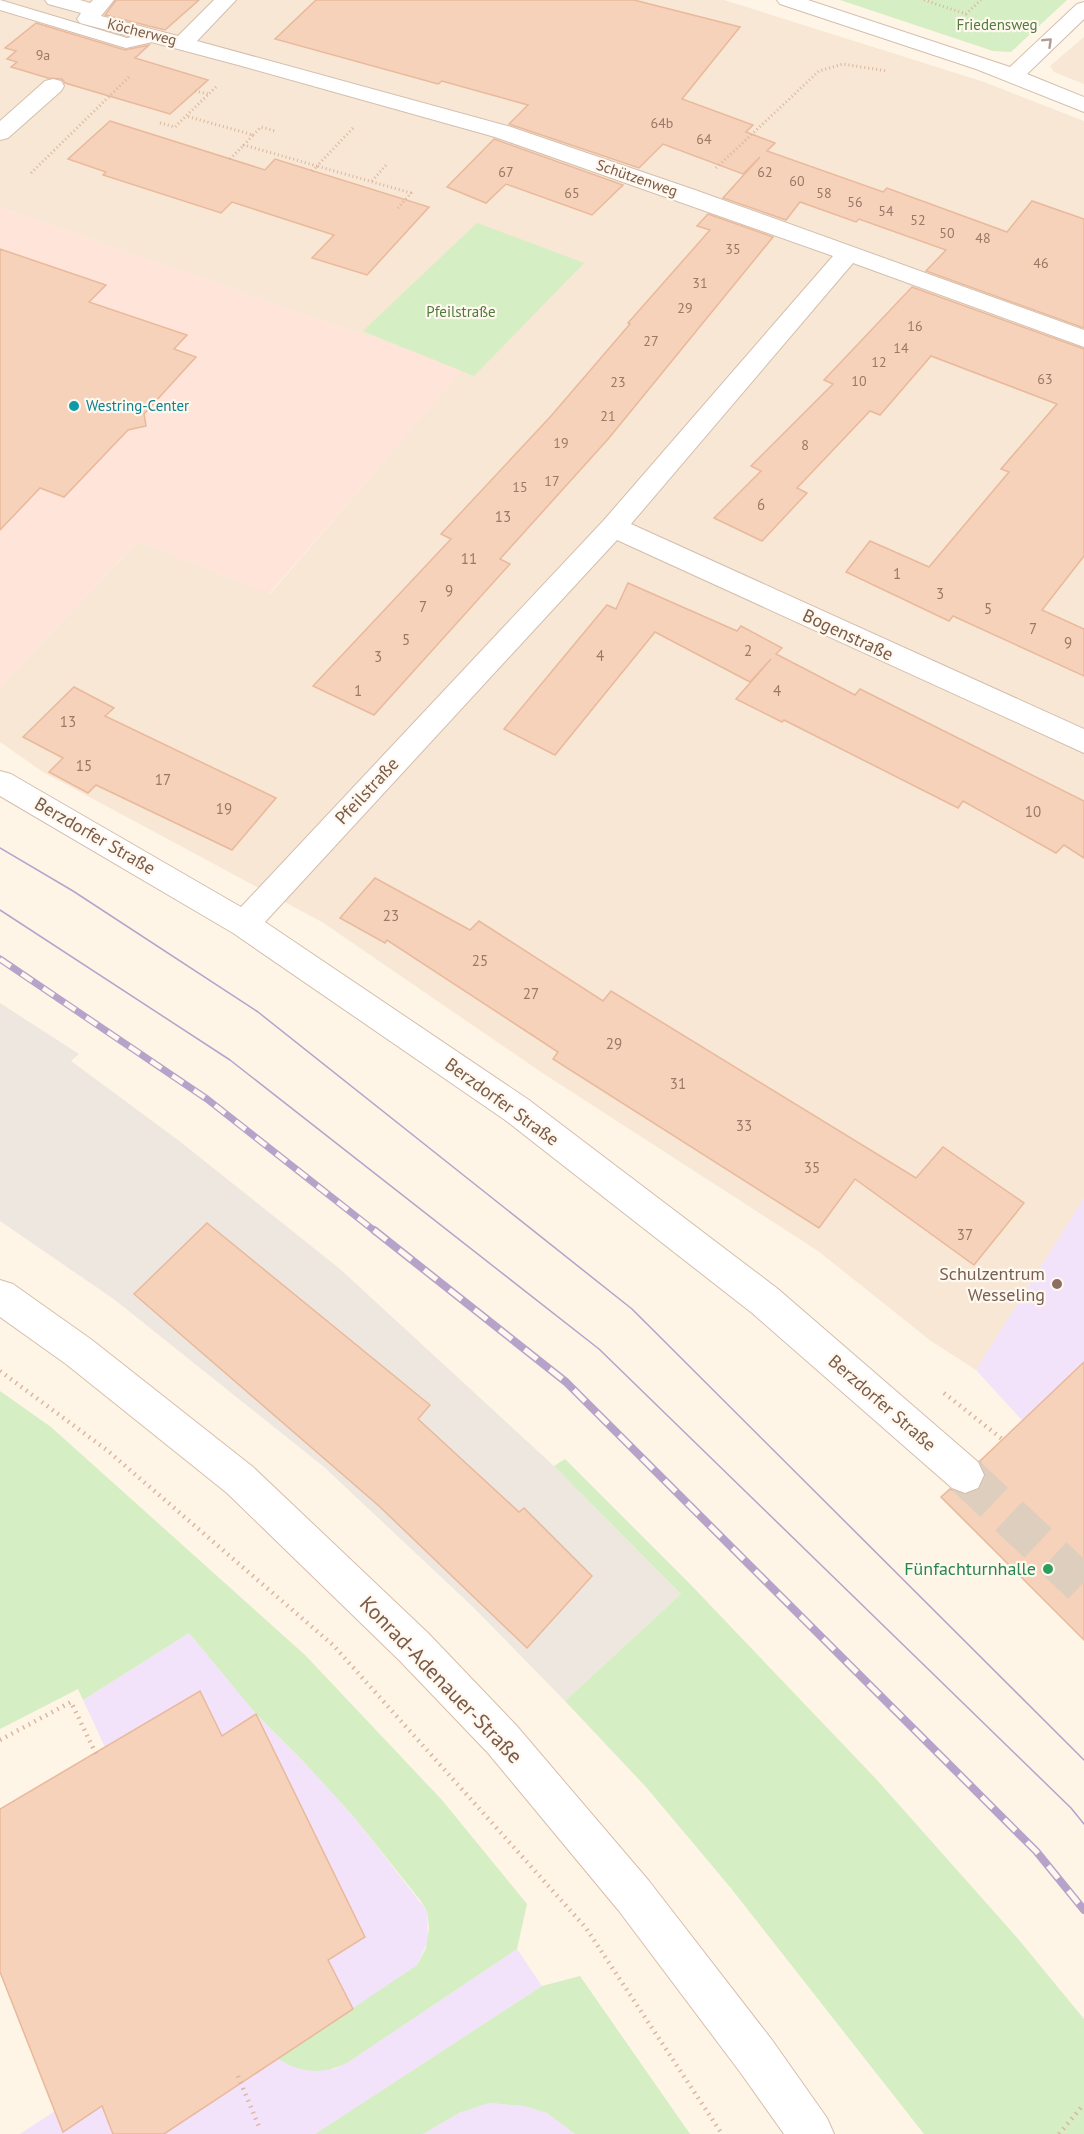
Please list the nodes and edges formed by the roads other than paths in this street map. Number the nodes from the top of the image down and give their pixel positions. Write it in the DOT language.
graph roads {
  1 [pos="55,0"];
  2 [pos="226,0"];
  3 [pos="787,0"];
  4 [pos="0,5"];
  5 [pos="99,5"];
  6 [pos="1084,8"];
  7 [pos="154,38"];
  8 [pos="182,44"];
  9 [pos="1012,76"];
  10 [pos="53,86"];
  11 [pos="1084,105"];
  12 [pos="0,134"];
  13 [pos="848,254"];
  14 [pos="1084,339"];
  15 [pos="613,527"];
  16 [pos="1084,742"];
  17 [pos="0,782"];
  18 [pos="244,924"];
  19 [pos="0,1296"];
  20 [pos="965,1475"];
  21 [pos="811,2134"];
  1 -- 5 [label="street, Köcherweg"];
  2 -- 8 [label="street, Köcherweg"];
  3 -- 9 [label="street"];
  4 -- 7 [label="lane"];
  5 -- 7 [label="street, Köcherweg"];
  9 -- 6 [label="street, one-way"];
  7 -- 8 [label="street, Köcherweg"];
  8 -- 13 [label="street, Schützenweg"];
  9 -- 11 [label="street"];
  10 -- 12 [label="street"];
  13 -- 14 [label="street, Schützenweg"];
  13 -- 15 [label="street, Pfeilstraße"];
  15 -- 16 [label="street, Bogenstraße"];
  15 -- 18 [label="street, Pfeilstraße"];
  17 -- 18 [label="street, Berzdorfer Straße"];
  18 -- 20 [label="street, Berzdorfer Straße"];
  19 -- 21 [label="street, Konrad-Adenauer-Straße"];
}
